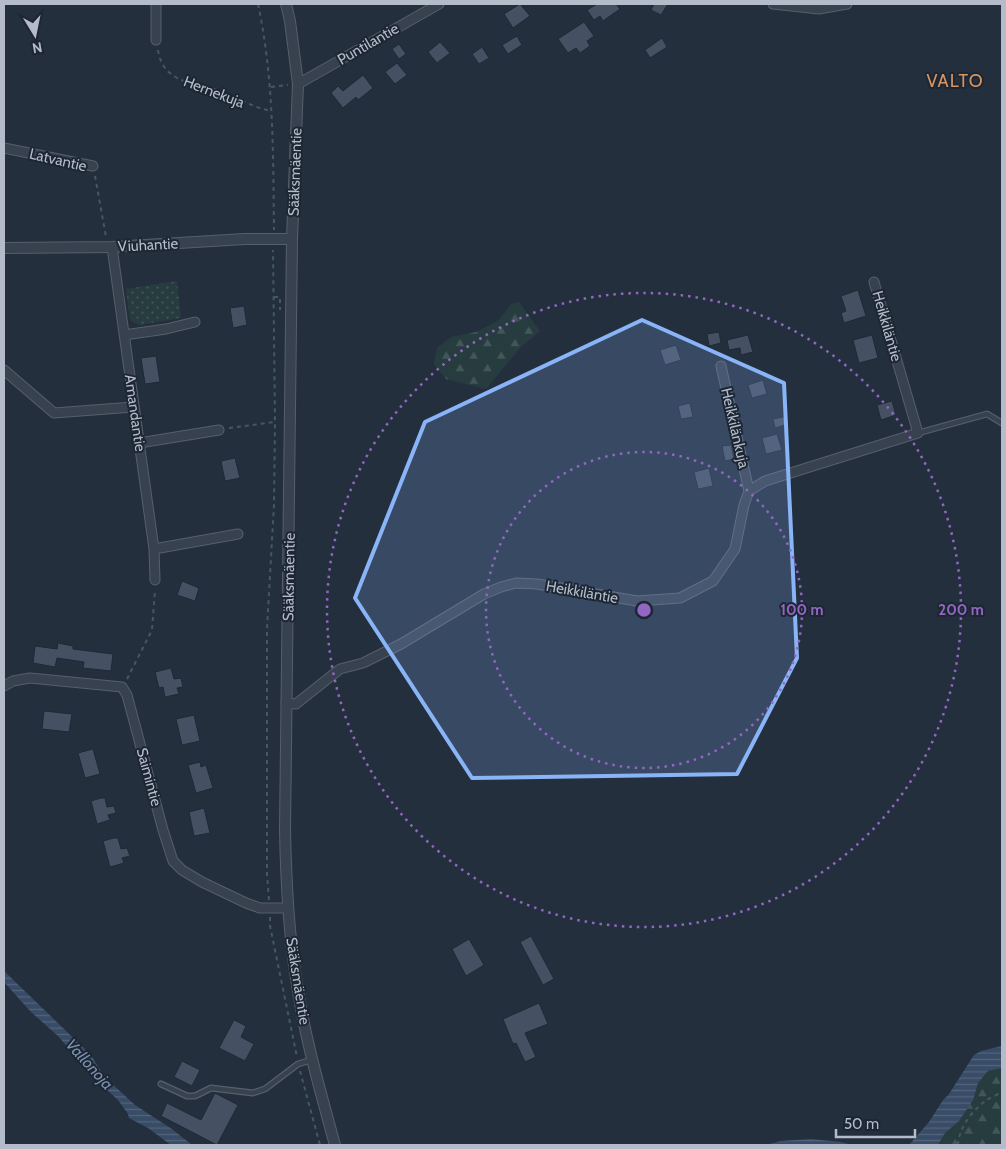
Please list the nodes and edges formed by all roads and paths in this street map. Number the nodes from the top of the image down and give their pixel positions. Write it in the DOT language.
graph roads {
  1 [pos="156,4"];
  2 [pos="258,4"];
  3 [pos="286,4"];
  4 [pos="439,4"];
  5 [pos="773,4"];
  6 [pos="847,4"];
  7 [pos="156,40"];
  8 [pos="298,84"];
  9 [pos="271,87"];
  10 [pos="271,111"];
  11 [pos="4,148"];
  12 [pos="93,166"];
  13 [pos="273,239"];
  14 [pos="292,239"];
  15 [pos="110,247"];
  16 [pos="4,248"];
  17 [pos="874,282"];
  18 [pos="274,297"];
  19 [pos="280,310"];
  20 [pos="195,322"];
  21 [pos="124,335"];
  22 [pos="721,366"];
  23 [pos="4,370"];
  24 [pos="133,407"];
  25 [pos="275,422"];
  26 [pos="1002,423"];
  27 [pos="219,430"];
  28 [pos="918,433"];
  29 [pos="139,443"];
  30 [pos="749,491"];
  31 [pos="238,534"];
  32 [pos="154,549"];
  33 [pos="155,580"];
  34 [pos="4,686"];
  35 [pos="122,688"];
  36 [pos="286,703"];
  37 [pos="287,908"];
  38 [pos="269,909"];
  39 [pos="312,1060"];
  40 [pos="298,1064"];
  41 [pos="161,1084"];
  42 [pos="1002,1092"];
  43 [pos="320,1145"];
  44 [pos="335,1145"];
  45 [pos="958,1145"];
  1 -- 7 [label="street"];
  2 -- 9 [label="path"];
  3 -- 8 [label="street, Sääksmäentie"];
  4 -- 8 [label="street, Puntilantie"];
  5 -- 6 [label="street"];
  7 -- 10 [label="path, Hernekuja"];
  8 -- 9 [label="path"];
  8 -- 14 [label="street, Sääksmäentie"];
  9 -- 10 [label="path"];
  10 -- 13 [label="path"];
  11 -- 12 [label="street, Latvantie"];
  12 -- 15 [label="path, Latvantie"];
  13 -- 14 [label="street, Viuhantie"];
  13 -- 15 [label="street, Viuhantie"];
  13 -- 18 [label="path"];
  14 -- 36 [label="street, Sääksmäentie"];
  15 -- 16 [label="street, Viuhantie"];
  15 -- 21 [label="street, Amandantie"];
  17 -- 28 [label="street, Heikkiläntie"];
  18 -- 19 [label="path"];
  18 -- 25 [label="path"];
  20 -- 21 [label="street"];
  21 -- 24 [label="street, Amandantie"];
  22 -- 30 [label="street, Heikkilänkuja"];
  23 -- 24 [label="street"];
  24 -- 29 [label="street, Amandantie"];
  25 -- 27 [label="path"];
  25 -- 38 [label="path"];
  26 -- 28 [label="lane"];
  27 -- 29 [label="street"];
  28 -- 30 [label="street"];
  29 -- 32 [label="street, Amandantie"];
  30 -- 36 [label="street, Heikkiläntie"];
  31 -- 32 [label="street"];
  32 -- 33 [label="street, Amandantie"];
  33 -- 35 [label="path"];
  34 -- 35 [label="street"];
  35 -- 38 [label="street, Saimintie"];
  36 -- 37 [label="street, Sääksmäentie"];
  37 -- 38 [label="street, Saimintie"];
  37 -- 39 [label="street, Sääksmäentie"];
  38 -- 40 [label="path"];
  39 -- 40 [label="lane"];
  39 -- 44 [label="street, Sääksmäentie"];
  40 -- 41 [label="lane"];
  40 -- 43 [label="path"];
  42 -- 45 [label="path"];
}
